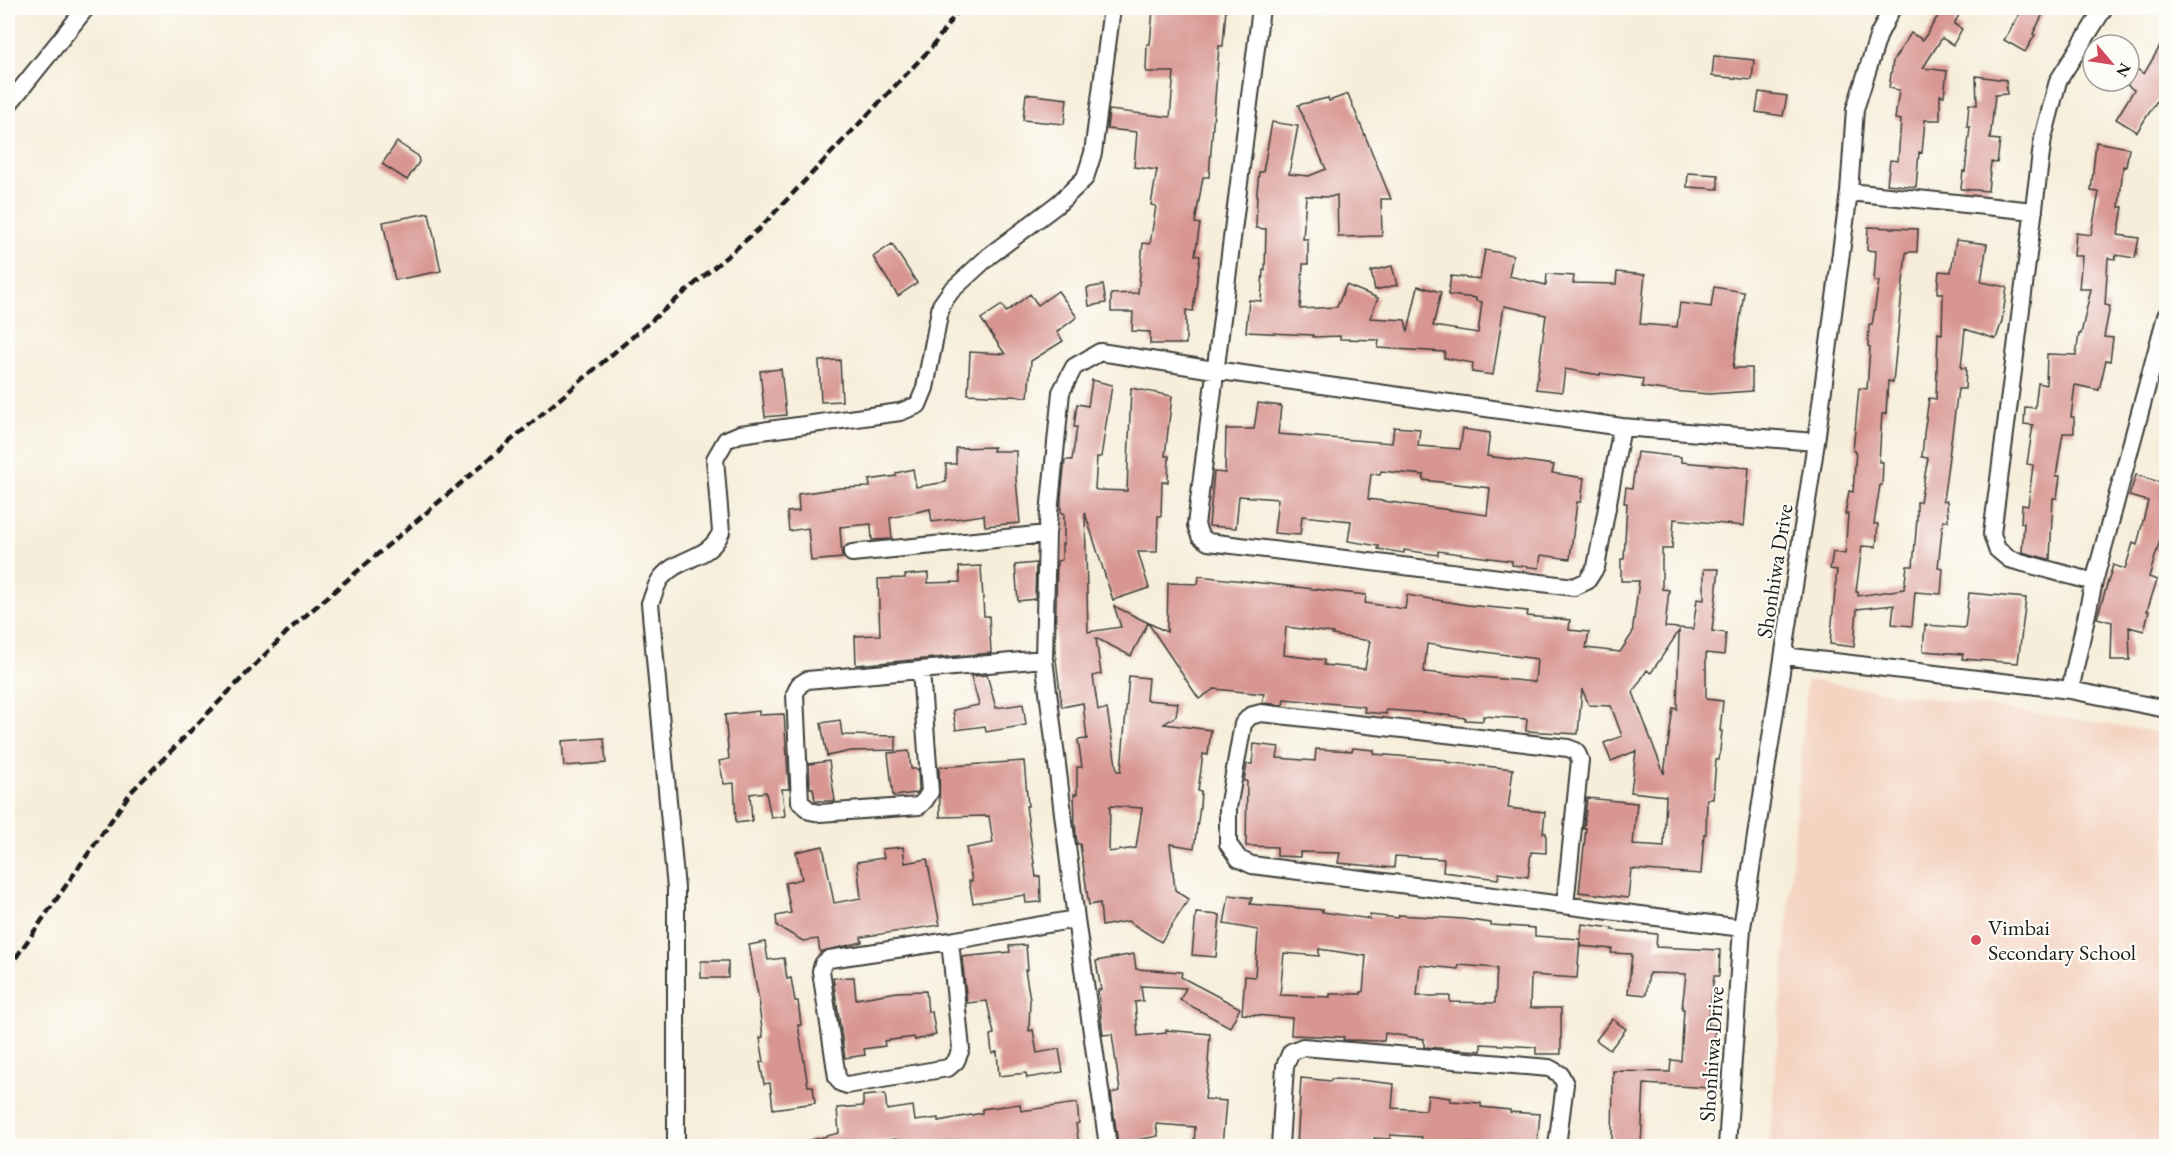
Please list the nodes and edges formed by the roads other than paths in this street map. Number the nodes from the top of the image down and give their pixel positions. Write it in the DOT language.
graph roads {
  1 [pos="86,8"];
  2 [pos="1112,8"];
  3 [pos="1261,8"];
  4 [pos="1893,8"];
  5 [pos="2104,8"];
  6 [pos="8,105"];
  7 [pos="1849,192"];
  8 [pos="2034,211"];
  9 [pos="2166,316"];
  10 [pos="1214,370"];
  11 [pos="1622,427"];
  12 [pos="1816,442"];
  13 [pos="1047,534"];
  14 [pos="852,553"];
  15 [pos="2094,582"];
  16 [pos="1784,656"];
  17 [pos="1044,659"];
  18 [pos="921,671"];
  19 [pos="2070,690"];
  20 [pos="2166,709"];
  21 [pos="1565,905"];
  22 [pos="1077,919"];
  23 [pos="1742,928"];
  24 [pos="950,941"];
  25 [pos="676,1146"];
  26 [pos="1108,1146"];
  27 [pos="1280,1146"];
  28 [pos="1557,1146"];
  29 [pos="1727,1146"];
  1 -- 6 [label="street"];
  2 -- 25 [label="street"];
  3 -- 10 [label="street"];
  4 -- 7 [label="street, Shonhiwa Drive"];
  5 -- 8 [label="street"];
  7 -- 8 [label="street"];
  7 -- 12 [label="street, Shonhiwa Drive"];
  8 -- 15 [label="street"];
  9 -- 15 [label="street"];
  10 -- 11 [label="street"];
  10 -- 11 [label="street"];
  10 -- 13 [label="street"];
  11 -- 12 [label="street"];
  12 -- 16 [label="street, Shonhiwa Drive"];
  13 -- 14 [label="street"];
  13 -- 17 [label="street"];
  15 -- 19 [label="street"];
  16 -- 19 [label="street"];
  16 -- 23 [label="street, Shonhiwa Drive"];
  17 -- 18 [label="street"];
  17 -- 22 [label="street"];
  18 -- 18 [label="street"];
  19 -- 20 [label="street"];
  21 -- 21 [label="street"];
  21 -- 23 [label="street"];
  22 -- 24 [label="street"];
  22 -- 26 [label="street"];
  23 -- 29 [label="street, Shonhiwa Drive"];
  24 -- 24 [label="street"];
  27 -- 28 [label="street"];
}
